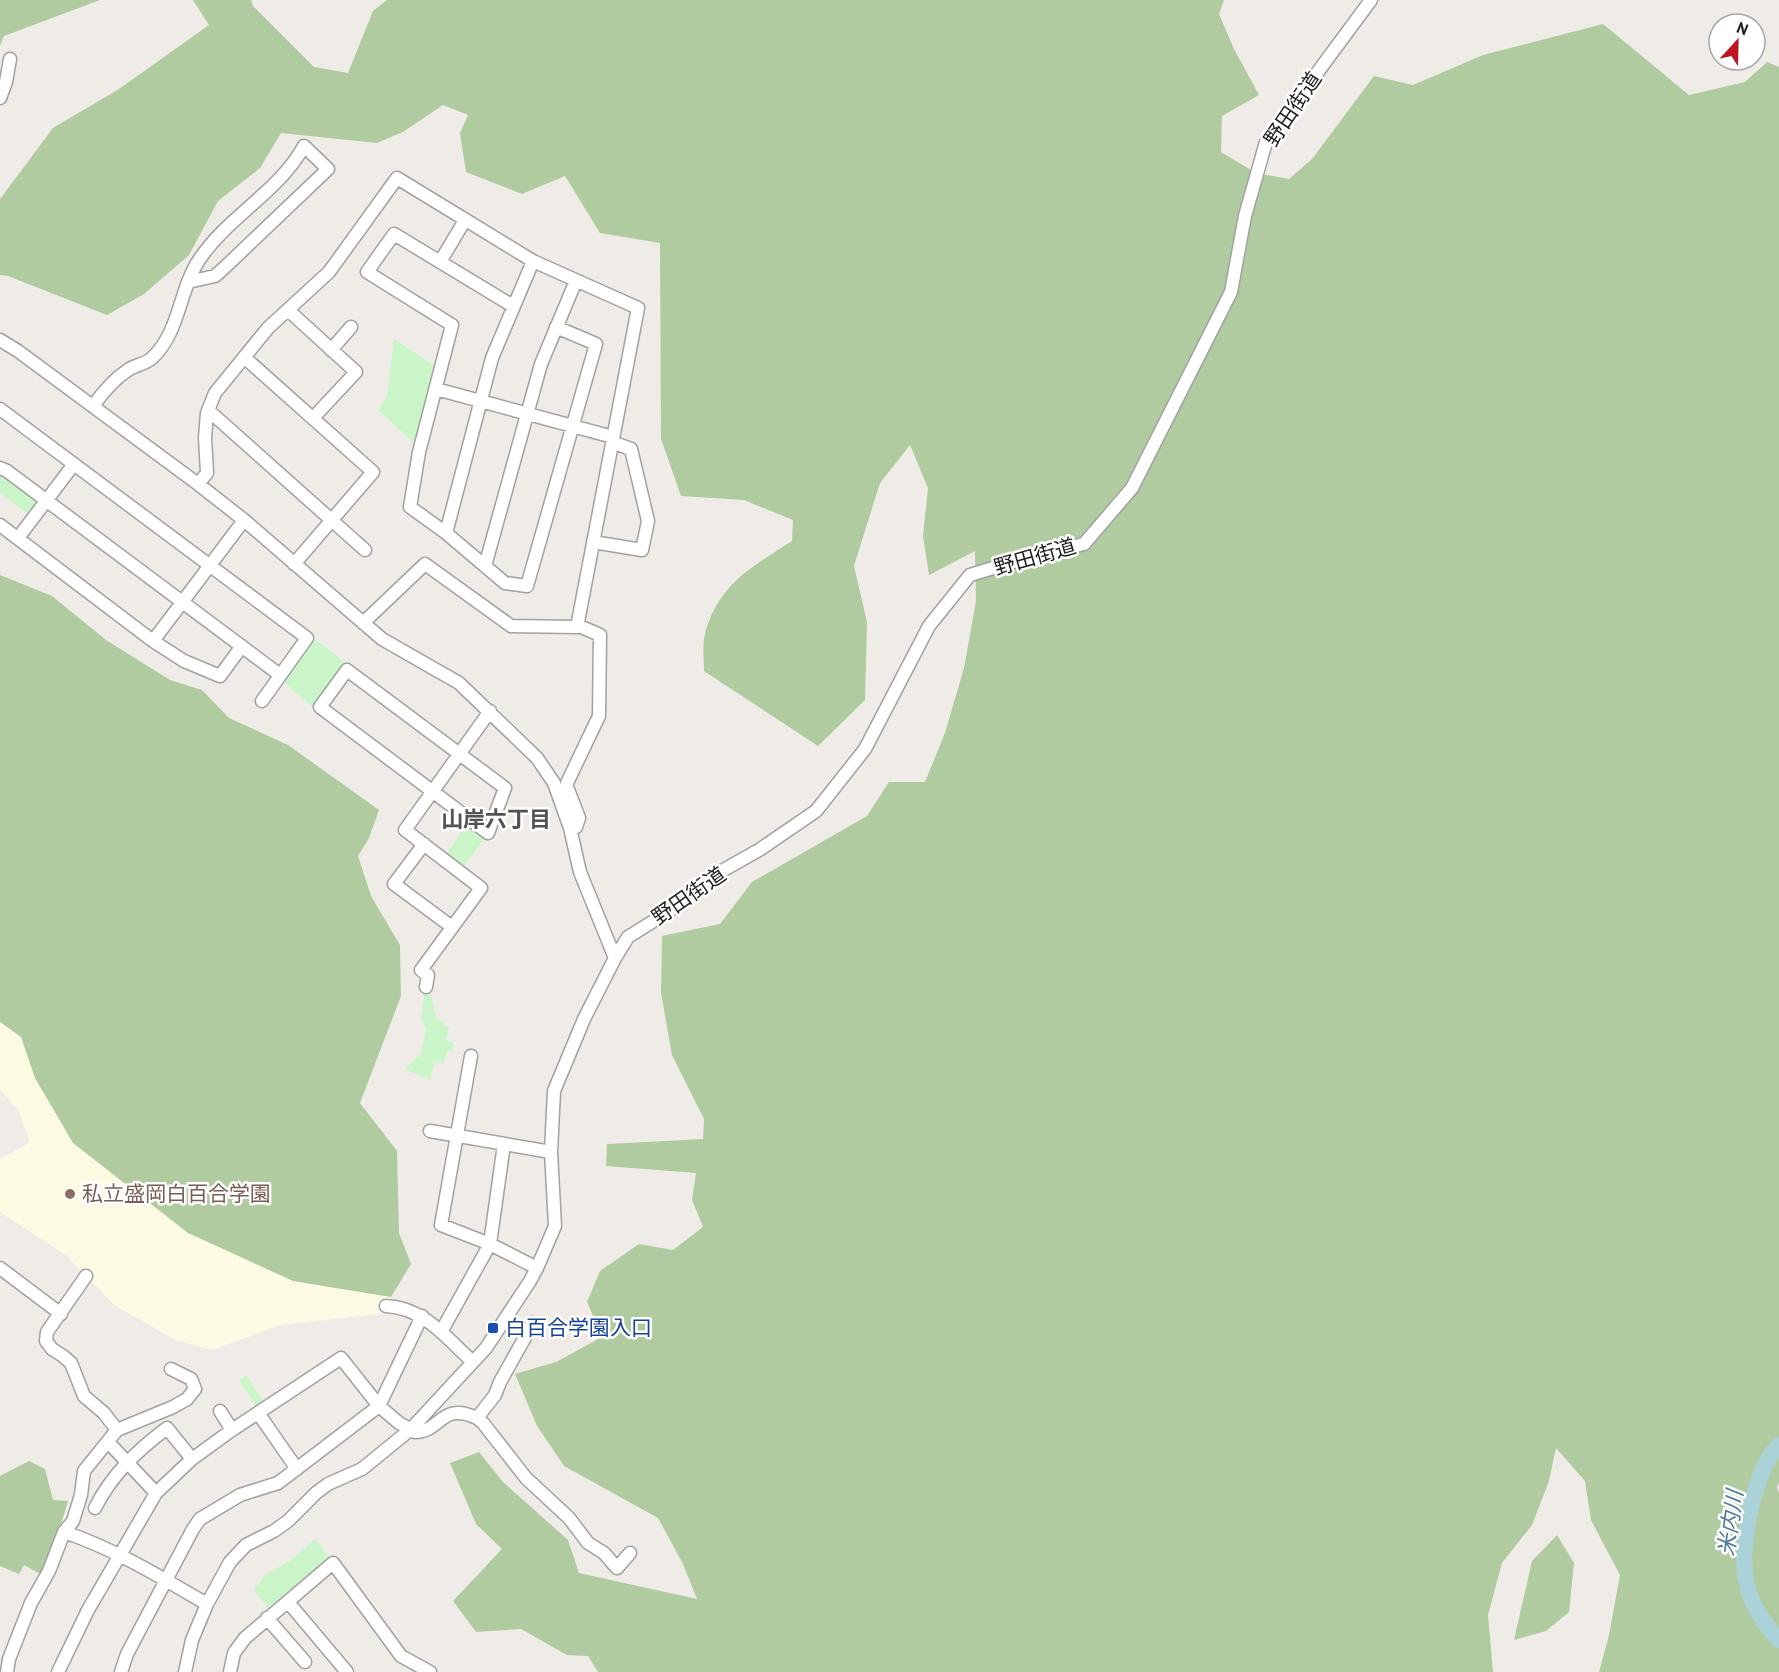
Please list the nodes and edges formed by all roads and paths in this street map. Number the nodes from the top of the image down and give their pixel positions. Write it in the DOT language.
graph roads {
  1 [pos="1371,0"];
  2 [pos="10,59"];
  3 [pos="0,98"];
  4 [pos="465,220"];
  5 [pos="533,261"];
  6 [pos="440,262"];
  7 [pos="188,282"];
  8 [pos="574,283"];
  9 [pos="513,306"];
  10 [pos="288,310"];
  11 [pos="351,327"];
  12 [pos="556,327"];
  13 [pos="0,340"];
  14 [pos="331,350"];
  15 [pos="244,357"];
  16 [pos="436,389"];
  17 [pos="480,401"];
  18 [pos="93,406"];
  19 [pos="0,408"];
  20 [pos="208,410"];
  21 [pos="526,413"];
  22 [pos="313,418"];
  23 [pos="573,426"];
  24 [pos="613,440"];
  25 [pos="74,464"];
  26 [pos="0,468"];
  27 [pos="198,484"];
  28 [pos="46,501"];
  29 [pos="244,520"];
  30 [pos="332,520"];
  31 [pos="0,525"];
  32 [pos="446,533"];
  33 [pos="18,538"];
  34 [pos="593,542"];
  35 [pos="365,550"];
  36 [pos="294,564"];
  37 [pos="210,565"];
  38 [pos="485,566"];
  39 [pos="182,601"];
  40 [pos="363,623"];
  41 [pos="577,625"];
  42 [pos="153,641"];
  43 [pos="242,646"];
  44 [pos="280,675"];
  45 [pos="262,701"];
  46 [pos="490,711"];
  47 [pos="459,754"];
  48 [pos="433,791"];
  49 [pos="570,828"];
  50 [pos="423,844"];
  51 [pos="452,927"];
  52 [pos="615,958"];
  53 [pos="426,987"];
  54 [pos="471,1056"];
  55 [pos="430,1131"];
  56 [pos="456,1136"];
  57 [pos="504,1144"];
  58 [pos="551,1152"];
  59 [pos="490,1244"];
  60 [pos="0,1268"];
  61 [pos="537,1268"];
  62 [pos="86,1276"];
  63 [pos="386,1306"];
  64 [pos="61,1314"];
  65 [pos="422,1316"];
  66 [pos="533,1323"];
  67 [pos="441,1332"];
  68 [pos="473,1362"];
  69 [pos="171,1369"];
  70 [pos="379,1406"];
  71 [pos="220,1411"];
  72 [pos="258,1413"];
  73 [pos="477,1418"];
  74 [pos="411,1429"];
  75 [pos="117,1430"];
  76 [pos="232,1430"];
  77 [pos="109,1443"];
  78 [pos="192,1459"];
  79 [pos="127,1462"];
  80 [pos="297,1469"];
  81 [pos="156,1493"];
  82 [pos="72,1504"];
  83 [pos="95,1508"];
  84 [pos="64,1532"];
  85 [pos="630,1553"];
  86 [pos="120,1554"];
  87 [pos="166,1580"];
  88 [pos="288,1602"];
  89 [pos="207,1604"];
  90 [pos="267,1618"];
  91 [pos="305,1662"];
  92 [pos="7,1672"];
  93 [pos="58,1672"];
  94 [pos="121,1672"];
  95 [pos="185,1672"];
  96 [pos="230,1672"];
  97 [pos="347,1672"];
  98 [pos="430,1672"];
  1 -- 52 [label="street, 野田街道"];
  2 -- 3 [label="street"];
  4 -- 5 [label="street"];
  4 -- 6 [label="street"];
  4 -- 10 [label="street"];
  5 -- 9 [label="street"];
  5 -- 24 [label="street"];
  6 -- 9 [label="street"];
  6 -- 16 [label="street"];
  7 -- 7 [label="street"];
  7 -- 18 [label="street"];
  8 -- 12 [label="street"];
  9 -- 17 [label="street"];
  10 -- 14 [label="street"];
  10 -- 15 [label="street"];
  11 -- 14 [label="street"];
  12 -- 21 [label="street"];
  12 -- 23 [label="street"];
  13 -- 18 [label="street"];
  14 -- 22 [label="street"];
  15 -- 20 [label="street"];
  15 -- 22 [label="street"];
  16 -- 17 [label="street"];
  16 -- 32 [label="street"];
  17 -- 21 [label="street"];
  17 -- 32 [label="street"];
  18 -- 27 [label="street"];
  19 -- 25 [label="street"];
  20 -- 27 [label="street"];
  20 -- 30 [label="street"];
  21 -- 23 [label="street"];
  21 -- 38 [label="street"];
  22 -- 30 [label="street"];
  23 -- 24 [label="street"];
  23 -- 38 [label="street"];
  24 -- 34 [label="street"];
  24 -- 34 [label="street"];
  25 -- 28 [label="street"];
  25 -- 37 [label="street"];
  26 -- 28 [label="street"];
  27 -- 29 [label="street"];
  28 -- 33 [label="street"];
  28 -- 39 [label="street"];
  29 -- 36 [label="street"];
  29 -- 37 [label="street"];
  30 -- 35 [label="street"];
  30 -- 36 [label="street"];
  31 -- 33 [label="street"];
  32 -- 38 [label="street"];
  33 -- 42 [label="street"];
  34 -- 41 [label="street"];
  36 -- 40 [label="street"];
  37 -- 39 [label="street"];
  37 -- 44 [label="street"];
  39 -- 42 [label="street"];
  39 -- 43 [label="street"];
  40 -- 41 [label="street"];
  40 -- 46 [label="street"];
  41 -- 49 [label="street"];
  42 -- 43 [label="street"];
  43 -- 44 [label="street"];
  44 -- 45 [label="street"];
  46 -- 47 [label="street"];
  46 -- 49 [label="street"];
  47 -- 48 [label="street"];
  47 -- 48 [label="street"];
  47 -- 48 [label="street"];
  48 -- 50 [label="street"];
  49 -- 52 [label="street"];
  50 -- 51 [label="street"];
  50 -- 51 [label="street"];
  51 -- 53 [label="street"];
  52 -- 58 [label="street, 野田街道"];
  54 -- 56 [label="street"];
  55 -- 56 [label="street"];
  56 -- 57 [label="street"];
  56 -- 59 [label="street"];
  57 -- 58 [label="street"];
  57 -- 59 [label="street"];
  58 -- 61 [label="street, 野田街道"];
  59 -- 61 [label="street"];
  59 -- 67 [label="street"];
  60 -- 64 [label="street"];
  61 -- 68 [label="street, 野田街道"];
  62 -- 64 [label="street"];
  63 -- 65 [label="street"];
  64 -- 75 [label="street"];
  65 -- 67 [label="street"];
  65 -- 70 [label="street"];
  66 -- 73 [label="street"];
  67 -- 68 [label="street"];
  68 -- 74 [label="street, 野田街道"];
  69 -- 75 [label="street"];
  70 -- 72 [label="street"];
  70 -- 74 [label="street"];
  70 -- 80 [label="street"];
  71 -- 76 [label="street"];
  72 -- 76 [label="street"];
  72 -- 80 [label="street"];
  73 -- 74 [label="street"];
  73 -- 85 [label="street"];
  74 -- 89 [label="street, 野田街道"];
  75 -- 77 [label="street"];
  76 -- 78 [label="street"];
  77 -- 79 [label="street"];
  77 -- 84 [label="street"];
  78 -- 79 [label="street"];
  78 -- 81 [label="street"];
  79 -- 81 [label="street"];
  79 -- 83 [label="street"];
  80 -- 87 [label="street"];
  81 -- 86 [label="street"];
  82 -- 84 [label="street"];
  84 -- 86 [label="street"];
  84 -- 92 [label="street"];
  86 -- 87 [label="street"];
  86 -- 93 [label="street"];
  87 -- 89 [label="street"];
  87 -- 94 [label="street"];
  88 -- 90 [label="street"];
  88 -- 97 [label="street"];
  88 -- 98 [label="street"];
  89 -- 95 [label="street, 野田街道"];
  90 -- 91 [label="street"];
  90 -- 96 [label="street"];
}
